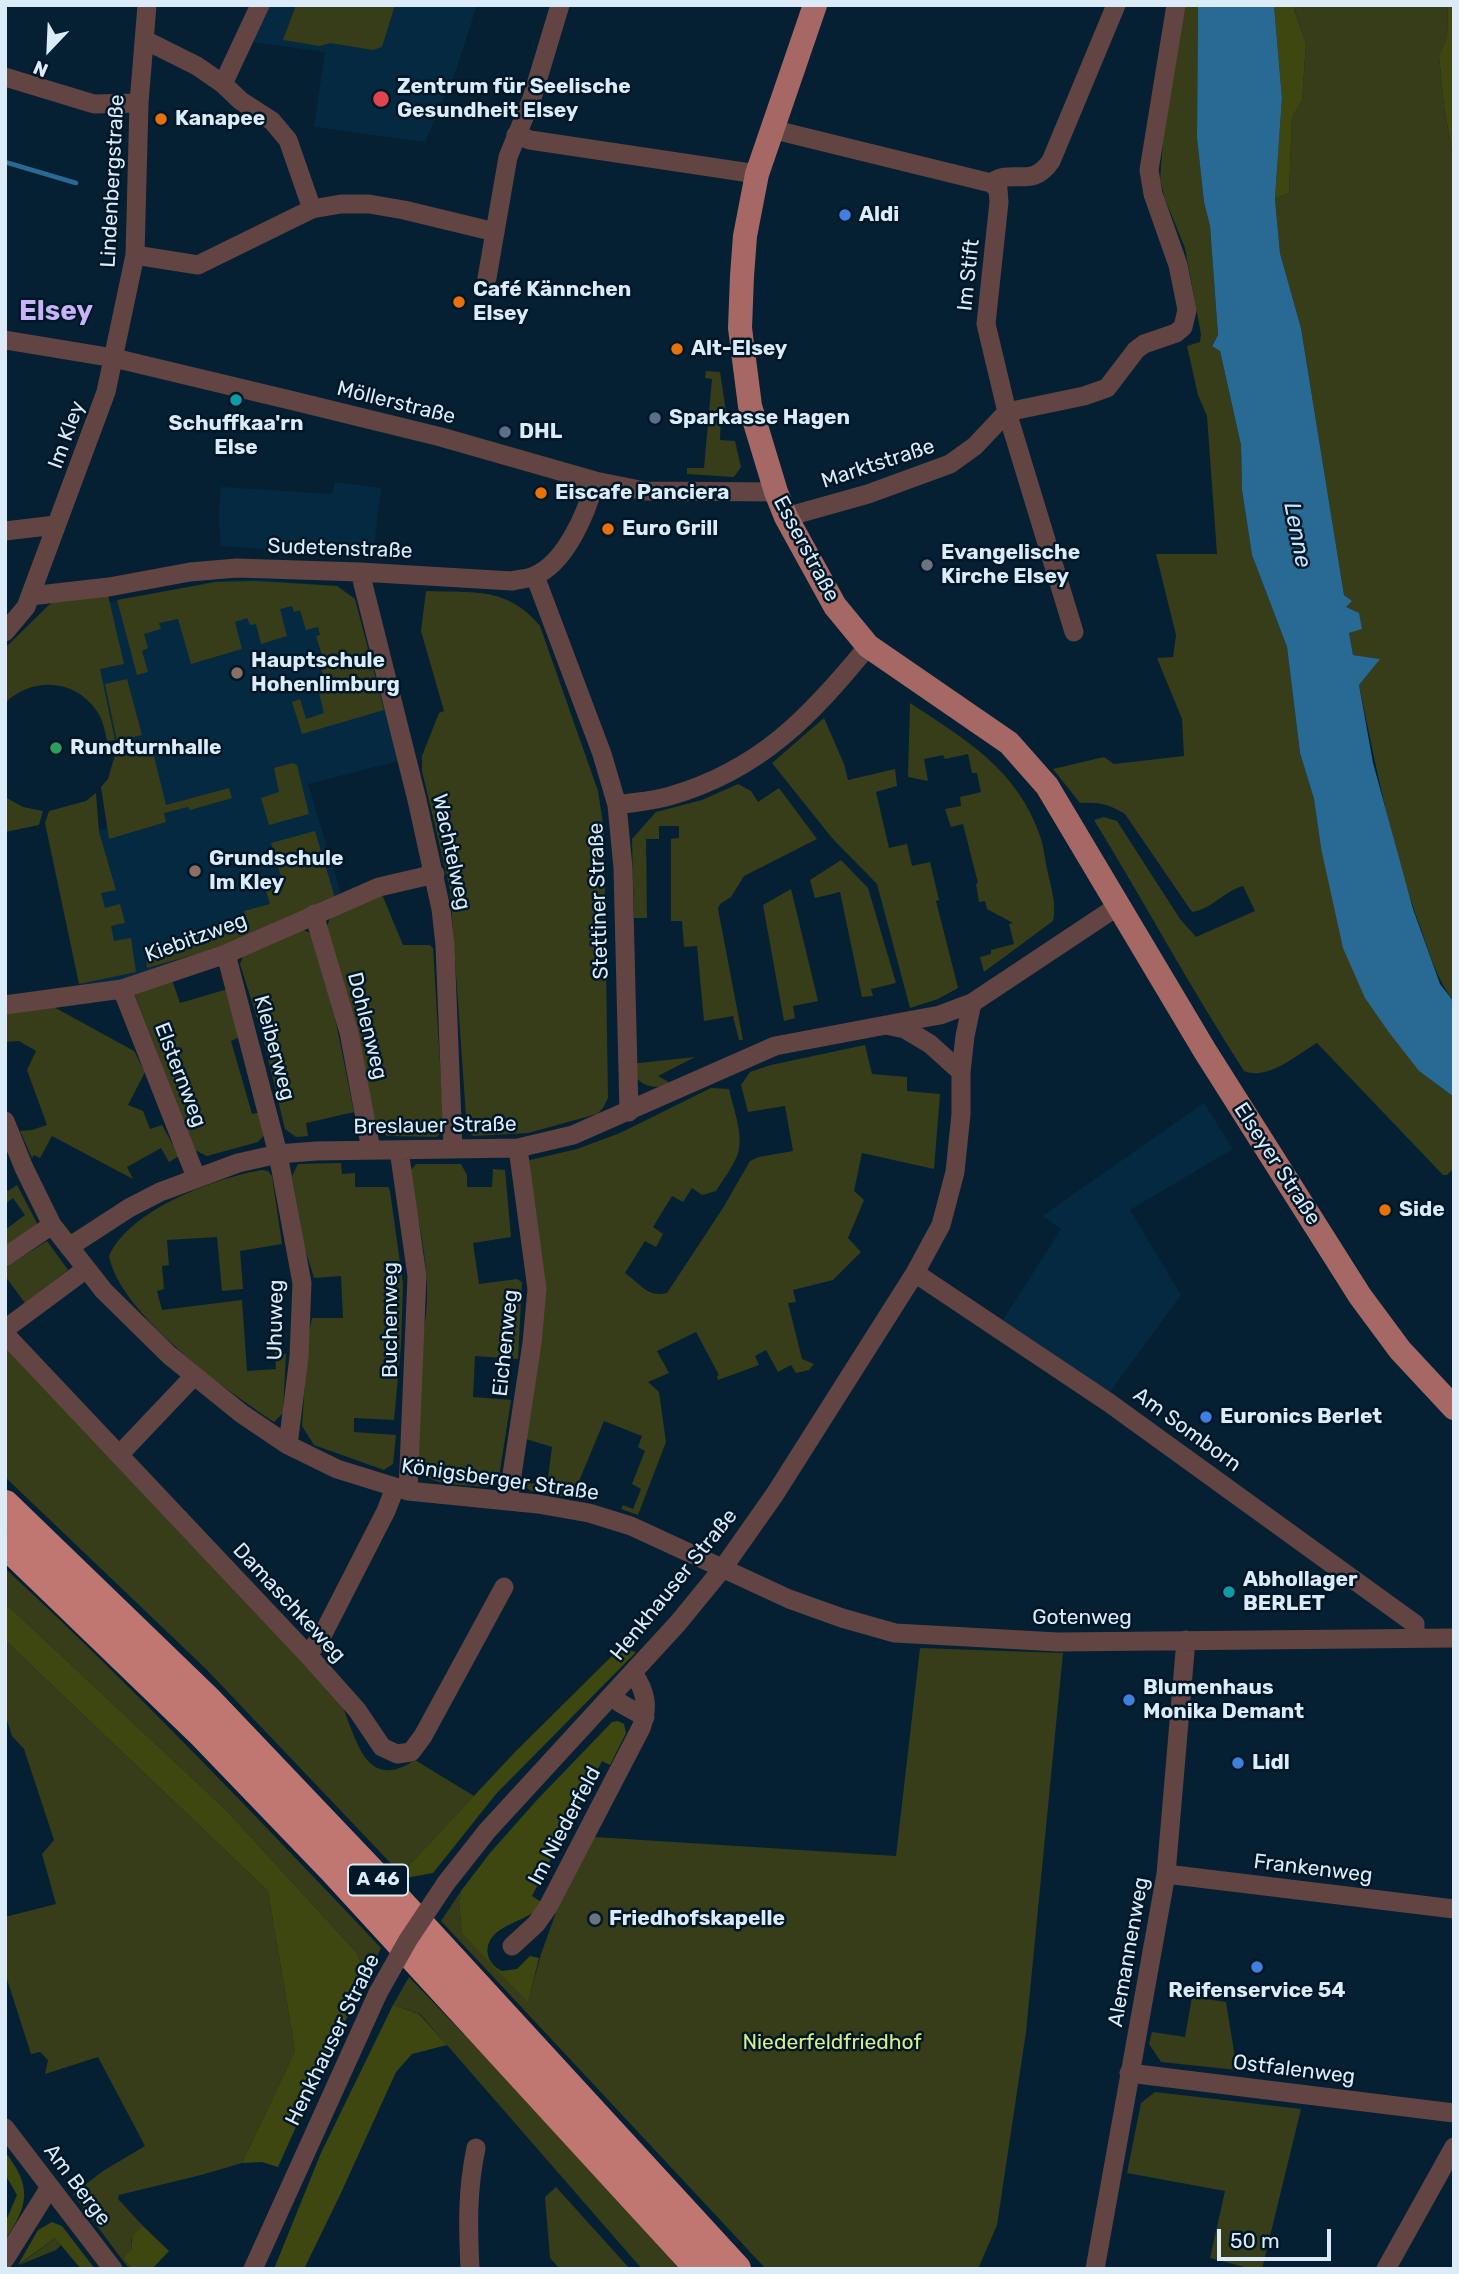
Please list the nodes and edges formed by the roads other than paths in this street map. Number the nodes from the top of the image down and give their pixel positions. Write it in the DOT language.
graph roads {
  1 [pos="147,5"];
  2 [pos="260,5"];
  3 [pos="560,5"];
  4 [pos="815,5"];
  5 [pos="1116,5"];
  6 [pos="1176,5"];
  7 [pos="145,40"];
  8 [pos="5,77"];
  9 [pos="223,83"];
  10 [pos="139,103"];
  11 [pos="771,129"];
  12 [pos="516,135"];
  13 [pos="757,174"];
  14 [pos="992,183"];
  15 [pos="312,209"];
  16 [pos="495,232"];
  17 [pos="135,255"];
  18 [pos="487,278"];
  19 [pos="5,340"];
  20 [pos="114,358"];
  21 [pos="1007,412"];
  22 [pos="595,481"];
  23 [pos="776,492"];
  24 [pos="786,517"];
  25 [pos="56,525"];
  26 [pos="5,531"];
  27 [pos="360,572"];
  28 [pos="535,576"];
  29 [pos="30,596"];
  30 [pos="5,632"];
  31 [pos="1074,632"];
  32 [pos="868,646"];
  33 [pos="617,805"];
  34 [pos="435,874"];
  35 [pos="1118,906"];
  36 [pos="314,914"];
  37 [pos="226,954"];
  38 [pos="122,989"];
  39 [pos="972,1003"];
  40 [pos="5,1005"];
  41 [pos="886,1025"];
  42 [pos="961,1072"];
  43 [pos="629,1112"];
  44 [pos="5,1121"];
  45 [pos="453,1148"];
  46 [pos="518,1148"];
  47 [pos="371,1150"];
  48 [pos="399,1150"];
  49 [pos="278,1154"];
  50 [pos="196,1177"];
  51 [pos="52,1225"];
  52 [pos="69,1247"];
  53 [pos="5,1257"];
  54 [pos="86,1269"];
  55 [pos="915,1273"];
  56 [pos="5,1332"];
  57 [pos="194,1376"];
  58 [pos="1454,1408"];
  59 [pos="288,1446"];
  60 [pos="119,1455"];
  61 [pos="401,1490"];
  62 [pos="508,1501"];
  63 [pos="5,1505"];
  64 [pos="5,1543"];
  65 [pos="723,1568"];
  66 [pos="504,1587"];
  67 [pos="1415,1638"];
  68 [pos="1454,1638"];
  69 [pos="1186,1640"];
  70 [pos="308,1655"];
  71 [pos="633,1673"];
  72 [pos="613,1695"];
  73 [pos="645,1717"];
  74 [pos="1166,1874"];
  75 [pos="1454,1909"];
  76 [pos="512,1946"];
  77 [pos="1129,2073"];
  78 [pos="1454,2113"];
  79 [pos="5,2128"];
  80 [pos="1454,2147"];
  81 [pos="476,2148"];
  82 [pos="50,2187"];
  83 [pos="5,2259"];
  84 [pos="113,2269"];
  85 [pos="253,2269"];
  86 [pos="470,2269"];
  87 [pos="700,2269"];
  88 [pos="736,2269"];
  89 [pos="1095,2269"];
  90 [pos="1386,2269"];
  1 -- 7 [label="street, Lindenbergstraße"];
  2 -- 9 [label="street"];
  3 -- 12 [label="street"];
  4 -- 11 [label="main road, Esserstraße"];
  5 -- 14 [label="street"];
  6 -- 21 [label="street"];
  7 -- 9 [label="street"];
  7 -- 10 [label="street, Lindenbergstraße"];
  8 -- 10 [label="street"];
  9 -- 15 [label="street"];
  10 -- 17 [label="street, Lindenbergstraße"];
  11 -- 13 [label="main road, Esserstraße"];
  11 -- 14 [label="street"];
  12 -- 13 [label="street"];
  12 -- 16 [label="street"];
  13 -- 23 [label="main road, Esserstraße"];
  14 -- 21 [label="street, Im Stift"];
  15 -- 16 [label="street"];
  15 -- 17 [label="street"];
  16 -- 18 [label="street"];
  17 -- 20 [label="street, Lindenbergstraße"];
  19 -- 20 [label="street, Möllerstraße"];
  20 -- 22 [label="street, Möllerstraße"];
  20 -- 25 [label="street, Im Kley"];
  21 -- 24 [label="street, Marktstraße"];
  21 -- 31 [label="street, Im Stift"];
  22 -- 23 [label="street, Möllerstraße"];
  22 -- 28 [label="street"];
  23 -- 24 [label="main road, Esserstraße"];
  24 -- 32 [label="main road, Esserstraße"];
  25 -- 26 [label="street"];
  25 -- 29 [label="street, Im Kley"];
  27 -- 28 [label="street, Sudetenstraße"];
  27 -- 29 [label="street, Sudetenstraße"];
  27 -- 34 [label="street, Wachtelweg"];
  28 -- 33 [label="street, Stettiner Straße"];
  29 -- 30 [label="street, Im Kley"];
  32 -- 33 [label="street"];
  32 -- 35 [label="main road, Esserstraße"];
  33 -- 43 [label="street, Stettiner Straße"];
  34 -- 36 [label="street, Kiebitzweg"];
  34 -- 45 [label="street, Wachtelweg"];
  35 -- 39 [label="street"];
  35 -- 58 [label="main road, Elseyer Straße"];
  36 -- 37 [label="street, Kiebitzweg"];
  36 -- 47 [label="street, Dohlenweg"];
  37 -- 38 [label="street, Kiebitzweg"];
  37 -- 49 [label="street, Kleiberweg"];
  38 -- 40 [label="street, Kiebitzweg"];
  38 -- 50 [label="street, Elsternweg"];
  39 -- 41 [label="street, Breslauer Straße"];
  39 -- 42 [label="street, Henkhauser Straße"];
  41 -- 42 [label="street"];
  41 -- 43 [label="street, Breslauer Straße"];
  42 -- 55 [label="street, Henkhauser Straße"];
  43 -- 46 [label="street, Breslauer Straße"];
  44 -- 51 [label="street, Königsberger Straße"];
  45 -- 46 [label="street, Breslauer Straße"];
  45 -- 48 [label="street, Breslauer Straße"];
  46 -- 62 [label="street, Eichenweg"];
  47 -- 48 [label="street, Breslauer Straße"];
  47 -- 49 [label="street, Breslauer Straße"];
  48 -- 61 [label="street, Buchenweg"];
  49 -- 50 [label="street, Breslauer Straße"];
  49 -- 59 [label="street, Uhuweg"];
  50 -- 52 [label="street, Breslauer Straße"];
  51 -- 52 [label="street, Königsberger Straße"];
  51 -- 53 [label="street"];
  52 -- 54 [label="street, Königsberger Straße"];
  54 -- 56 [label="street"];
  54 -- 57 [label="street, Königsberger Straße"];
  55 -- 65 [label="street, Henkhauser Straße"];
  55 -- 67 [label="street, Am Somborn"];
  56 -- 60 [label="street, Damaschkeweg"];
  57 -- 59 [label="street, Königsberger Straße"];
  57 -- 60 [label="street"];
  59 -- 61 [label="street, Königsberger Straße"];
  60 -- 70 [label="street, Damaschkeweg"];
  61 -- 62 [label="street, Königsberger Straße"];
  61 -- 70 [label="street"];
  62 -- 65 [label="street, Königsberger Straße"];
  63 -- 88 [label="highway, A 46"];
  64 -- 87 [label="highway, A 46"];
  65 -- 69 [label="street, Gotenweg"];
  65 -- 71 [label="street, Henkhauser Straße"];
  66 -- 70 [label="street, Damaschkeweg"];
  67 -- 68 [label="street, Gotenweg"];
  67 -- 69 [label="street, Gotenweg"];
  69 -- 74 [label="street, Alemannenweg"];
  71 -- 72 [label="street, Henkhauser Straße"];
  71 -- 73 [label="street"];
  72 -- 73 [label="street"];
  72 -- 85 [label="street, Henkhauser Straße, bridge"];
  73 -- 76 [label="street, Im Niederfeld"];
  74 -- 75 [label="street, Frankenweg"];
  74 -- 77 [label="street, Alemannenweg"];
  77 -- 78 [label="street, Ostfalenweg"];
  77 -- 89 [label="street, Alemannenweg"];
  79 -- 82 [label="street, Am Berge"];
  80 -- 90 [label="street"];
  81 -- 86 [label="street"];
  82 -- 83 [label="street"];
  82 -- 84 [label="street, Am Berge"];
}
